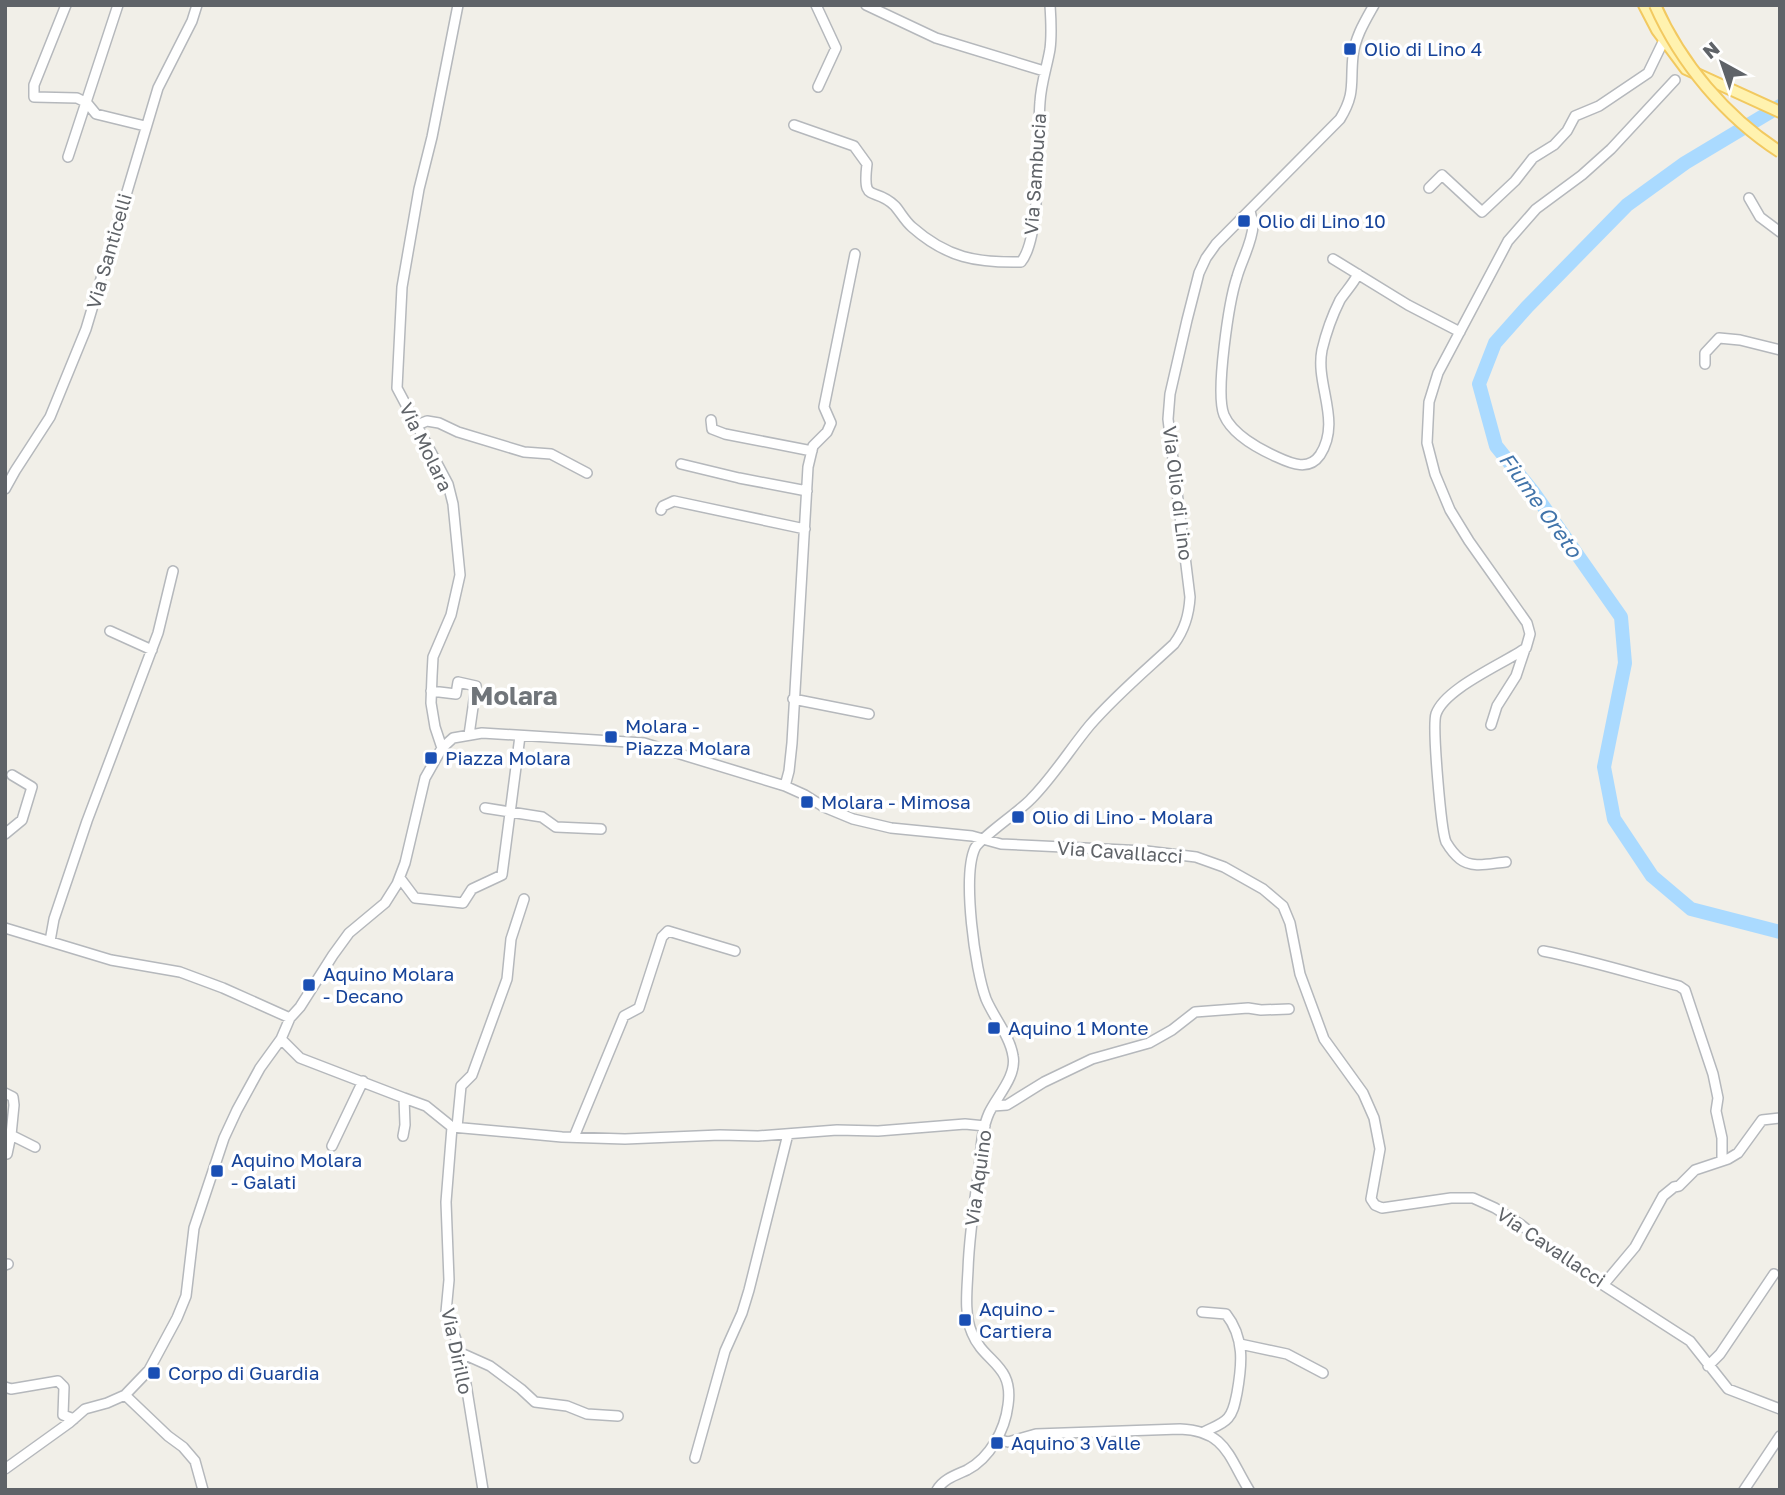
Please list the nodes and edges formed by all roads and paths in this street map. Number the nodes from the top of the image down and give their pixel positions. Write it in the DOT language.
graph roads {
  1 [pos="66,5"];
  2 [pos="118,5"];
  3 [pos="197,5"];
  4 [pos="458,5"];
  5 [pos="816,5"];
  6 [pos="866,5"];
  7 [pos="1050,5"];
  8 [pos="1374,5"];
  9 [pos="1644,5"];
  10 [pos="1655,5"];
  11 [pos="1664,40"];
  12 [pos="1686,69"];
  13 [pos="1044,71"];
  14 [pos="818,87"];
  15 [pos="87,103"];
  16 [pos="1780,112"];
  17 [pos="794,125"];
  18 [pos="145,126"];
  19 [pos="1780,152"];
  20 [pos="68,157"];
  21 [pos="1429,188"];
  22 [pos="1749,198"];
  23 [pos="1250,211"];
  24 [pos="1780,232"];
  25 [pos="855,254"];
  26 [pos="1333,259"];
  27 [pos="1357,274"];
  28 [pos="1460,332"];
  29 [pos="1780,350"];
  30 [pos="1705,364"];
  31 [pos="711,420"];
  32 [pos="417,425"];
  33 [pos="812,451"];
  34 [pos="681,464"];
  35 [pos="10,469"];
  36 [pos="587,473"];
  37 [pos="5,489"];
  38 [pos="807,491"];
  39 [pos="661,510"];
  40 [pos="805,529"];
  41 [pos="173,571"];
  42 [pos="110,631"];
  43 [pos="1526,648"];
  44 [pos="152,650"];
  45 [pos="431,691"];
  46 [pos="793,699"];
  47 [pos="869,714"];
  48 [pos="1491,725"];
  49 [pos="470,735"];
  50 [pos="520,736"];
  51 [pos="442,748"];
  52 [pos="12,775"];
  53 [pos="785,786"];
  54 [pos="485,807"];
  55 [pos="510,812"];
  56 [pos="601,829"];
  57 [pos="5,834"];
  58 [pos="983,839"];
  59 [pos="1506,862"];
  60 [pos="400,878"];
  61 [pos="524,899"];
  62 [pos="5,928"];
  63 [pos="50,941"];
  64 [pos="735,951"];
  65 [pos="1543,951"];
  66 [pos="1289,1009"];
  67 [pos="290,1018"];
  68 [pos="281,1039"];
  69 [pos="363,1082"];
  70 [pos="5,1093"];
  71 [pos="404,1098"];
  72 [pos="993,1106"];
  73 [pos="1780,1118"];
  74 [pos="985,1126"];
  75 [pos="455,1127"];
  76 [pos="788,1134"];
  77 [pos="11,1135"];
  78 [pos="403,1136"];
  79 [pos="574,1137"];
  80 [pos="332,1146"];
  81 [pos="35,1147"];
  82 [pos="7,1154"];
  83 [pos="1722,1160"];
  84 [pos="1774,1274"];
  85 [pos="1604,1284"];
  86 [pos="1202,1312"];
  87 [pos="1240,1345"];
  88 [pos="461,1353"];
  89 [pos="1708,1366"];
  90 [pos="1323,1373"];
  91 [pos="5,1387"];
  92 [pos="125,1395"];
  93 [pos="1780,1409"];
  94 [pos="618,1416"];
  95 [pos="74,1419"];
  96 [pos="1204,1432"];
  97 [pos="1780,1436"];
  98 [pos="997,1439"];
  99 [pos="695,1458"];
  100 [pos="5,1469"];
  101 [pos="203,1490"];
  102 [pos="483,1490"];
  103 [pos="937,1490"];
  104 [pos="1249,1490"];
  105 [pos="1744,1490"];
  1 -- 15 [label="street"];
  2 -- 15 [label="street"];
  3 -- 18 [label="street, Via Santicelli"];
  4 -- 32 [label="street, Via Molara"];
  5 -- 14 [label="street"];
  6 -- 13 [label="street"];
  7 -- 13 [label="street, Via Sambucia"];
  8 -- 23 [label="street, Via Olio di Lino"];
  9 -- 11 [label="main road"];
  10 -- 19 [label="main road, bridge"];
  11 -- 12 [label="main road"];
  11 -- 21 [label="street"];
  12 -- 16 [label="main road"];
  12 -- 28 [label="street"];
  13 -- 17 [label="street, Via Sambucia"];
  15 -- 18 [label="street"];
  15 -- 20 [label="street"];
  18 -- 35 [label="street, Via Santicelli"];
  22 -- 24 [label="street"];
  23 -- 27 [label="street"];
  23 -- 58 [label="street, Via Olio di Lino"];
  25 -- 33 [label="street"];
  26 -- 27 [label="street"];
  27 -- 28 [label="street"];
  28 -- 43 [label="street"];
  29 -- 30 [label="street"];
  31 -- 33 [label="street"];
  32 -- 36 [label="street"];
  32 -- 45 [label="street, Via Molara"];
  33 -- 38 [label="street"];
  34 -- 38 [label="street"];
  35 -- 37 [label="street, Via Santicelli"];
  38 -- 40 [label="street"];
  39 -- 40 [label="street"];
  40 -- 46 [label="street"];
  41 -- 44 [label="street"];
  42 -- 44 [label="street"];
  43 -- 48 [label="street"];
  43 -- 59 [label="street"];
  44 -- 63 [label="street"];
  45 -- 49 [label="street"];
  45 -- 51 [label="street, Via Molara"];
  46 -- 47 [label="street"];
  46 -- 53 [label="street"];
  49 -- 50 [label="street"];
  49 -- 51 [label="street"];
  50 -- 53 [label="street"];
  50 -- 55 [label="street"];
  51 -- 60 [label="street"];
  52 -- 57 [label="street"];
  53 -- 58 [label="street"];
  54 -- 55 [label="street"];
  55 -- 56 [label="street"];
  55 -- 60 [label="street"];
  58 -- 72 [label="street, Via Aquino"];
  58 -- 85 [label="street, Via Cavallacci"];
  60 -- 67 [label="street"];
  61 -- 75 [label="street, Via Dirillo"];
  62 -- 63 [label="street"];
  63 -- 67 [label="street"];
  64 -- 79 [label="street"];
  65 -- 83 [label="street"];
  66 -- 72 [label="street"];
  67 -- 68 [label="street"];
  68 -- 69 [label="street"];
  68 -- 92 [label="street"];
  69 -- 71 [label="street"];
  69 -- 80 [label="street"];
  70 -- 77 [label="street"];
  71 -- 75 [label="street"];
  71 -- 78 [label="street"];
  72 -- 74 [label="street, Via Aquino"];
  73 -- 83 [label="street"];
  74 -- 76 [label="street"];
  74 -- 98 [label="street, Via Aquino"];
  75 -- 79 [label="street"];
  75 -- 88 [label="street, Via Dirillo"];
  76 -- 79 [label="street"];
  76 -- 99 [label="street"];
  77 -- 81 [label="street"];
  77 -- 82 [label="street"];
  83 -- 85 [label="street"];
  84 -- 89 [label="street"];
  85 -- 89 [label="street, Via Cavallacci"];
  86 -- 87 [label="street"];
  87 -- 90 [label="street"];
  87 -- 96 [label="street"];
  88 -- 94 [label="street"];
  88 -- 102 [label="street, Via Dirillo"];
  89 -- 93 [label="street, Via Cavallacci"];
  91 -- 95 [label="street"];
  92 -- 95 [label="street"];
  92 -- 101 [label="street"];
  95 -- 100 [label="street"];
  96 -- 98 [label="street"];
  96 -- 104 [label="street"];
  97 -- 105 [label="street"];
  98 -- 103 [label="street, Via Aquino"];
}
